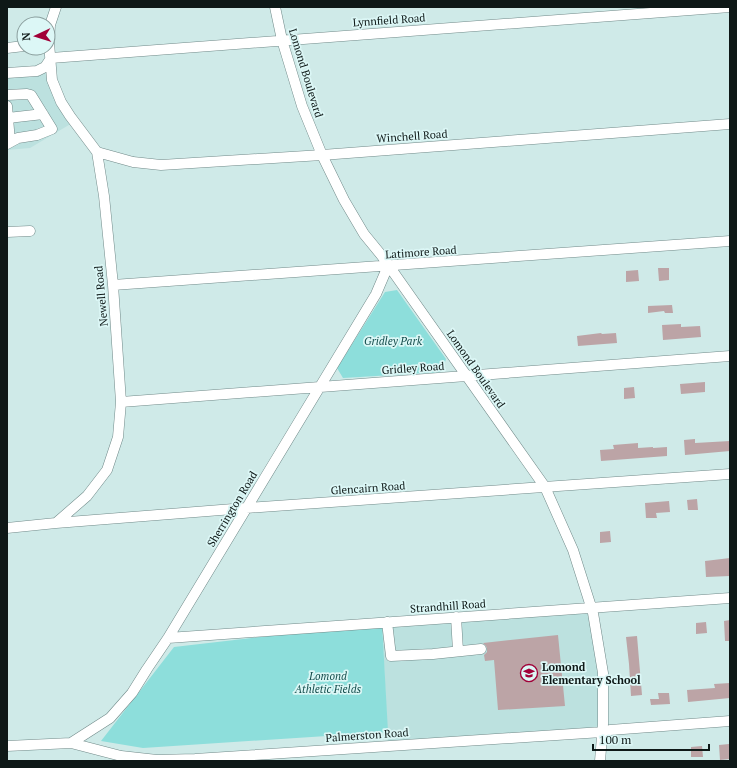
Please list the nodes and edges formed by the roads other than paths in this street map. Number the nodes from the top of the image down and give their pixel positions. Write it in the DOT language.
graph roads {
  1 [pos="56,7"];
  2 [pos="275,7"];
  3 [pos="730,7"];
  4 [pos="282,40"];
  5 [pos="51,58"];
  6 [pos="7,74"];
  7 [pos="7,95"];
  8 [pos="7,106"];
  9 [pos="43,114"];
  10 [pos="8,118"];
  11 [pos="730,124"];
  12 [pos="8,143"];
  13 [pos="97,152"];
  14 [pos="322,154"];
  15 [pos="30,231"];
  16 [pos="7,232"];
  17 [pos="730,241"];
  18 [pos="388,266"];
  19 [pos="113,285"];
  20 [pos="730,356"];
  21 [pos="467,376"];
  22 [pos="320,387"];
  23 [pos="121,402"];
  24 [pos="730,474"];
  25 [pos="545,487"];
  26 [pos="246,508"];
  27 [pos="56,523"];
  28 [pos="7,528"];
  29 [pos="730,598"];
  30 [pos="591,608"];
  31 [pos="456,618"];
  32 [pos="387,622"];
  33 [pos="168,638"];
  34 [pos="481,649"];
  35 [pos="458,651"];
  36 [pos="730,721"];
  37 [pos="602,732"];
  38 [pos="71,743"];
  39 [pos="7,746"];
  40 [pos="600,761"];
  1 -- 5 [label="street, Newell Road"];
  2 -- 4 [label="street, Lomond Boulevard"];
  3 -- 4 [label="street, Lynnfield Road"];
  4 -- 5 [label="street, Lynnfield Road"];
  4 -- 14 [label="street, Lomond Boulevard"];
  5 -- 6 [label="street"];
  5 -- 13 [label="street, Newell Road"];
  7 -- 9 [label="street"];
  8 -- 10 [label="street"];
  9 -- 10 [label="street"];
  9 -- 12 [label="street"];
  10 -- 12 [label="street"];
  11 -- 14 [label="street, Winchell Road"];
  13 -- 14 [label="street, Winchell Road"];
  13 -- 19 [label="street, Newell Road"];
  14 -- 18 [label="street, Lomond Boulevard"];
  15 -- 16 [label="street"];
  17 -- 18 [label="street, Latimore Road"];
  18 -- 19 [label="street, Latimore Road"];
  18 -- 21 [label="street, Lomond Boulevard"];
  18 -- 22 [label="street, Sherrington Road"];
  19 -- 23 [label="street, Newell Road"];
  20 -- 21 [label="street, Gridley Road"];
  21 -- 22 [label="street, Gridley Road"];
  21 -- 25 [label="street, Lomond Boulevard"];
  22 -- 23 [label="street, Gridley Road"];
  22 -- 26 [label="street, Sherrington Road"];
  23 -- 27 [label="street, Newell Road"];
  24 -- 25 [label="street, Glencairn Road"];
  25 -- 26 [label="street, Glencairn Road"];
  25 -- 30 [label="street, Lomond Boulevard"];
  26 -- 27 [label="street, Glencairn Road"];
  26 -- 33 [label="street, Sherrington Road"];
  27 -- 28 [label="street, Glencairn Road"];
  29 -- 30 [label="street, Strandhill Road"];
  30 -- 31 [label="street, Strandhill Road"];
  30 -- 37 [label="street, Lomond Boulevard"];
  31 -- 32 [label="street, Strandhill Road"];
  31 -- 35 [label="street"];
  32 -- 33 [label="street, Strandhill Road"];
  32 -- 35 [label="street"];
  33 -- 38 [label="street, Sherrington Road"];
  34 -- 35 [label="street"];
  36 -- 37 [label="street, Palmerston Road"];
  37 -- 38 [label="street, Palmerston Road"];
  37 -- 40 [label="street, Lomond Boulevard"];
  38 -- 39 [label="street, Palmerston Road"];
}
